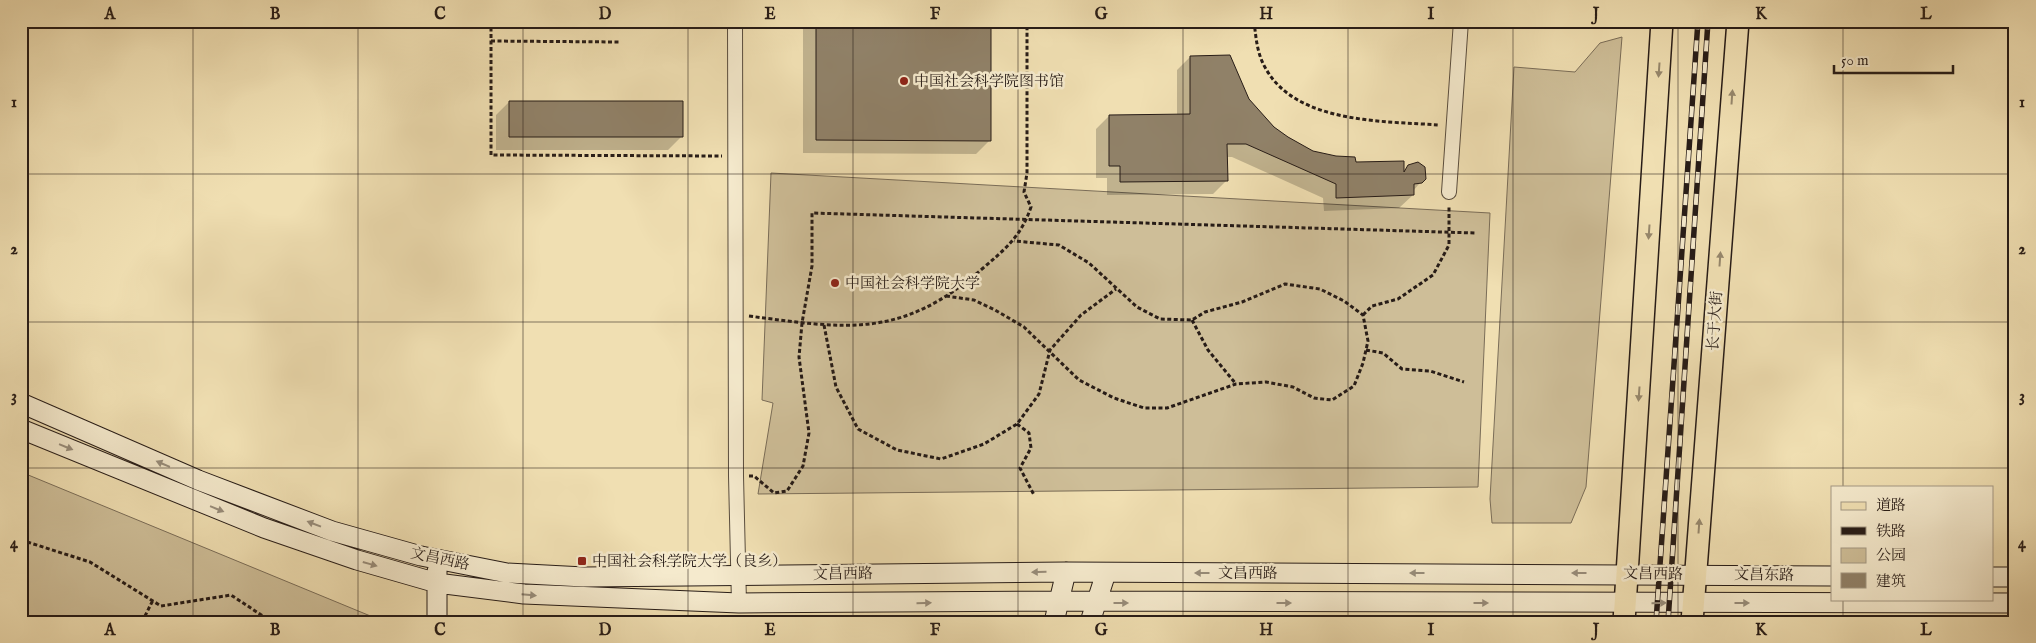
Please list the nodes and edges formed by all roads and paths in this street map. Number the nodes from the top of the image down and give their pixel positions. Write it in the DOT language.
graph roads {
  1 [pos="491,21"];
  2 [pos="735,21"];
  3 [pos="1027,21"];
  4 [pos="1254,21"];
  5 [pos="1268,21"];
  6 [pos="1323,21"];
  7 [pos="1461,21"];
  8 [pos="1662,21"];
  9 [pos="1738,21"];
  10 [pos="491,41"];
  11 [pos="621,42"];
  12 [pos="1453,126"];
  13 [pos="735,156"];
  14 [pos="1448,192"];
  15 [pos="1027,219"];
  16 [pos="1449,232"];
  17 [pos="1475,233"];
  18 [pos="1014,241"];
  19 [pos="1116,289"];
  20 [pos="946,296"];
  21 [pos="736,314"];
  22 [pos="1363,315"];
  23 [pos="1192,320"];
  24 [pos="802,323"];
  25 [pos="824,325"];
  26 [pos="1050,350"];
  27 [pos="1366,350"];
  28 [pos="1464,382"];
  29 [pos="1236,384"];
  30 [pos="21,404"];
  31 [pos="1018,424"];
  32 [pos="21,429"];
  33 [pos="736,476"];
  34 [pos="1034,495"];
  35 [pos="21,540"];
  36 [pos="437,559"];
  37 [pos="1066,572"];
  38 [pos="1628,573"];
  39 [pos="1106,574"];
  40 [pos="1695,574"];
  41 [pos="738,576"];
  42 [pos="1831,576"];
  43 [pos="1994,577"];
  44 [pos="2015,577"];
  45 [pos="437,583"];
  46 [pos="152,600"];
  47 [pos="1059,601"];
  48 [pos="739,603"];
  49 [pos="1095,603"];
  50 [pos="2015,603"];
  51 [pos="1693,612"];
  52 [pos="1625,613"];
  53 [pos="142,622"];
  54 [pos="272,622"];
  55 [pos="437,622"];
  56 [pos="1054,622"];
  57 [pos="1090,622"];
  1 -- 10 [label="path"];
  2 -- 13 [label="street"];
  3 -- 15 [label="path"];
  4 -- 12 [label="path"];
  5 -- 6 [label="path"];
  7 -- 12 [label="street"];
  8 -- 38 [label="main road, one-way"];
  40 -- 9 [label="main road, 长于大街, one-way"];
  10 -- 11 [label="path"];
  10 -- 13 [label="path"];
  12 -- 14 [label="street"];
  13 -- 21 [label="street"];
  14 -- 16 [label="path"];
  15 -- 16 [label="path"];
  15 -- 18 [label="path"];
  15 -- 24 [label="path"];
  16 -- 17 [label="path"];
  16 -- 22 [label="path"];
  18 -- 19 [label="path"];
  18 -- 20 [label="path"];
  19 -- 23 [label="path"];
  19 -- 26 [label="path"];
  20 -- 25 [label="path"];
  20 -- 26 [label="path"];
  21 -- 24 [label="path"];
  21 -- 33 [label="street"];
  22 -- 23 [label="path"];
  22 -- 27 [label="path"];
  23 -- 29 [label="path"];
  24 -- 25 [label="path"];
  24 -- 33 [label="path"];
  25 -- 31 [label="path"];
  26 -- 29 [label="path"];
  26 -- 31 [label="path"];
  27 -- 28 [label="path"];
  27 -- 29 [label="path"];
  36 -- 30 [label="main road, 文昌西路, one-way"];
  31 -- 34 [label="path"];
  32 -- 45 [label="main road, 文昌西路, one-way"];
  33 -- 41 [label="street"];
  35 -- 46 [label="path"];
  36 -- 41 [label="main road, 文昌西路"];
  36 -- 45 [label="main road"];
  37 -- 39 [label="main road, 文昌西路"];
  37 -- 41 [label="main road, 文昌西路, one-way"];
  37 -- 47 [label="main road"];
  38 -- 39 [label="main road, 文昌西路, one-way"];
  38 -- 40 [label="main road, 文昌西路"];
  38 -- 52 [label="main road"];
  39 -- 49 [label="main road"];
  40 -- 42 [label="main road, 文昌东路"];
  40 -- 51 [label="main road, 长于大街"];
  41 -- 48 [label="street"];
  43 -- 44 [label="main road"];
  45 -- 48 [label="main road, 文昌西路, one-way"];
  45 -- 55 [label="main road"];
  46 -- 53 [label="path"];
  46 -- 54 [label="path"];
  48 -- 47 [label="main road, 文昌西路, one-way"];
  47 -- 49 [label="main road, 文昌西路"];
  47 -- 56 [label="main road"];
  49 -- 52 [label="main road, 文昌西路, one-way"];
  49 -- 57 [label="main road"];
  51 -- 50 [label="main road, 文昌东路, one-way"];
  52 -- 51 [label="main road, 文昌西路, one-way"];
}
